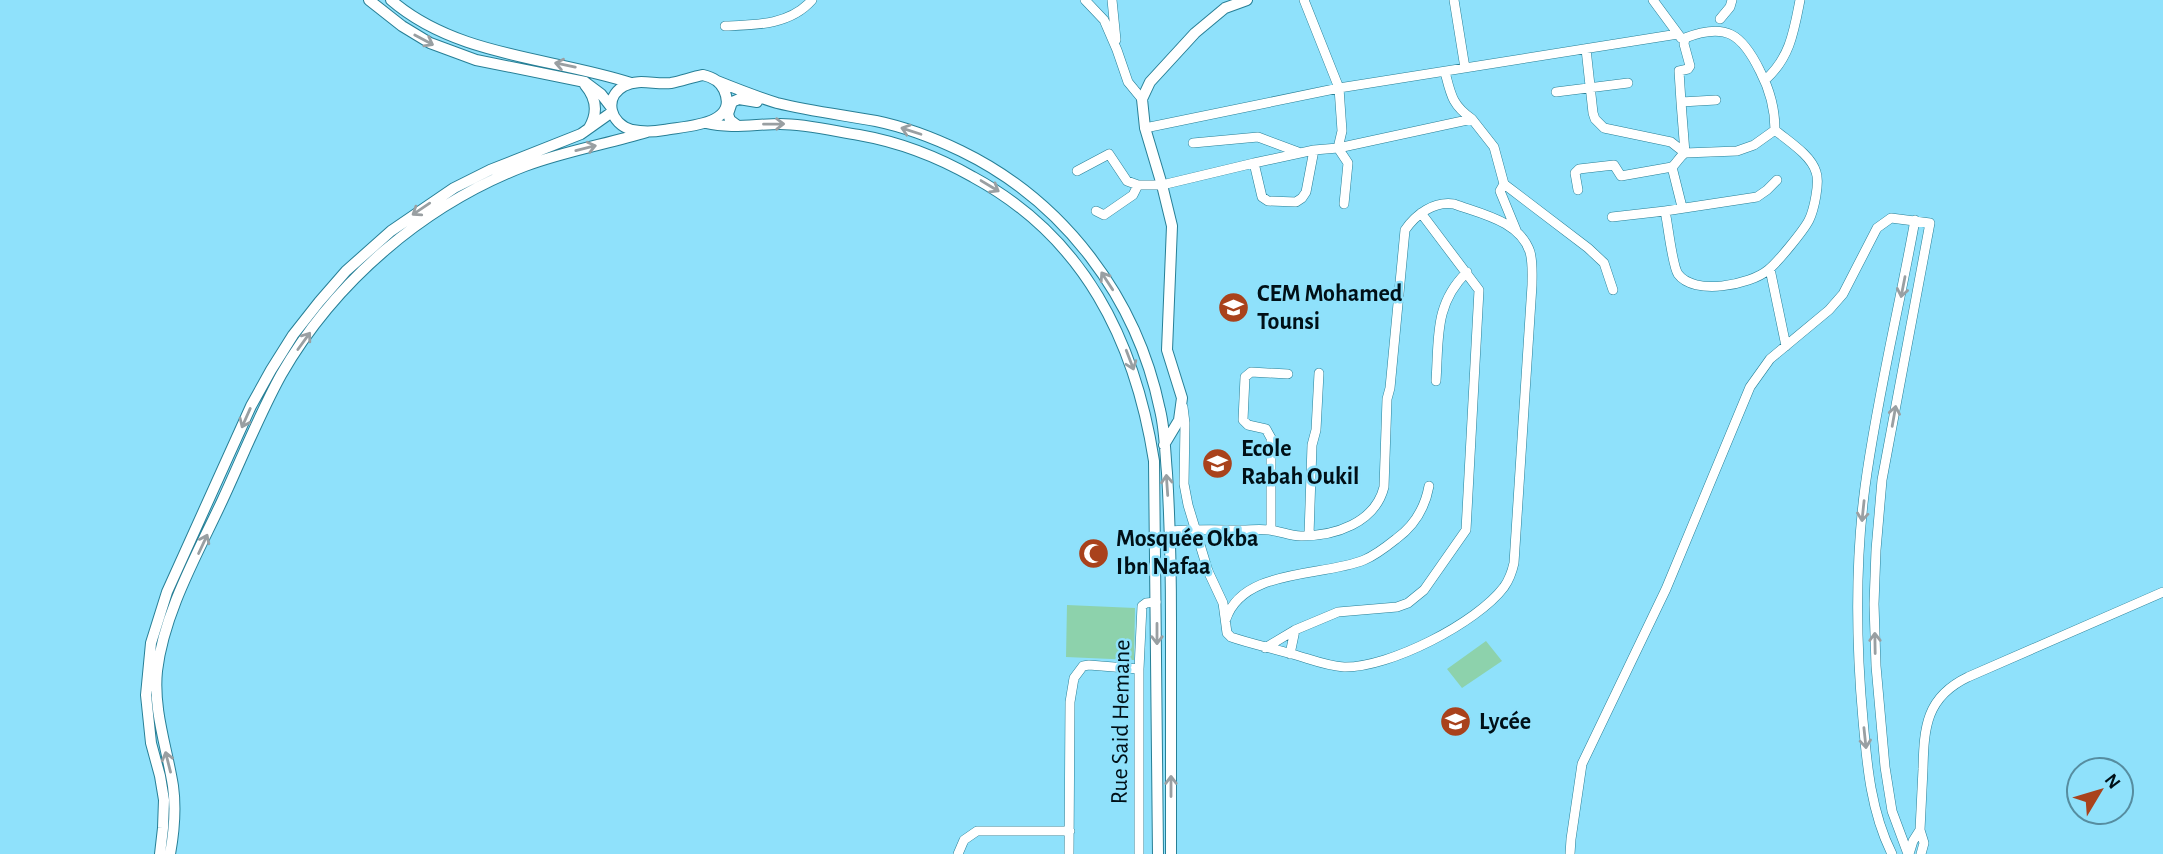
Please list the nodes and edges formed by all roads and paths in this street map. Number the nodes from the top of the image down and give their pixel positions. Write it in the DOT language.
graph roads {
  1 [pos="369,0"];
  2 [pos="391,0"];
  3 [pos="812,0"];
  4 [pos="1085,0"];
  5 [pos="1112,0"];
  6 [pos="1247,0"];
  7 [pos="1304,0"];
  8 [pos="1454,0"];
  9 [pos="1653,0"];
  10 [pos="1732,0"];
  11 [pos="1800,0"];
  12 [pos="1720,19"];
  13 [pos="725,26"];
  14 [pos="1681,37"];
  15 [pos="1586,49"];
  16 [pos="1117,50"];
  17 [pos="1465,68"];
  18 [pos="1445,72"];
  19 [pos="578,80"];
  20 [pos="1765,80"];
  21 [pos="717,81"];
  22 [pos="631,83"];
  23 [pos="1628,83"];
  24 [pos="1592,87"];
  25 [pos="1339,88"];
  26 [pos="1556,92"];
  27 [pos="1142,99"];
  28 [pos="1716,100"];
  29 [pos="1681,102"];
  30 [pos="778,103"];
  31 [pos="611,110"];
  32 [pos="1472,119"];
  33 [pos="706,123"];
  34 [pos="738,127"];
  35 [pos="1144,128"];
  36 [pos="589,129"];
  37 [pos="1775,130"];
  38 [pos="647,132"];
  39 [pos="1193,143"];
  40 [pos="1338,148"];
  41 [pos="1314,150"];
  42 [pos="1298,152"];
  43 [pos="1685,153"];
  44 [pos="541,155"];
  45 [pos="1254,163"];
  46 [pos="1672,167"];
  47 [pos="1077,171"];
  48 [pos="1777,180"];
  49 [pos="1504,184"];
  50 [pos="1138,185"];
  51 [pos="1162,185"];
  52 [pos="1578,190"];
  53 [pos="1344,204"];
  54 [pos="1682,207"];
  55 [pos="1096,211"];
  56 [pos="1665,211"];
  57 [pos="1421,213"];
  58 [pos="1612,217"];
  59 [pos="1915,220"];
  60 [pos="1517,231"];
  61 [pos="1770,269"];
  62 [pos="1467,272"];
  63 [pos="1613,290"];
  64 [pos="1786,346"];
  65 [pos="1319,373"];
  66 [pos="1289,374"];
  67 [pos="1436,380"];
  68 [pos="1182,402"];
  69 [pos="1161,411"];
  70 [pos="1165,444"];
  71 [pos="1154,461"];
  72 [pos="1429,486"];
  73 [pos="1196,529"];
  74 [pos="1271,530"];
  75 [pos="1170,531"];
  76 [pos="1309,536"];
  77 [pos="2163,592"];
  78 [pos="1156,602"];
  79 [pos="1226,619"];
  80 [pos="1295,630"];
  81 [pos="1265,648"];
  82 [pos="1290,654"];
  83 [pos="1139,669"];
  84 [pos="1920,830"];
  85 [pos="1070,831"];
  86 [pos="160,854"];
  87 [pos="170,854"];
  88 [pos="958,854"];
  89 [pos="1069,854"];
  90 [pos="1139,854"];
  91 [pos="1158,854"];
  92 [pos="1171,854"];
  93 [pos="1570,854"];
  94 [pos="1892,854"];
  95 [pos="1909,854"];
  96 [pos="1921,854"];
  1 -- 19 [label="main road, one-way"];
  22 -- 2 [label="main road, one-way"];
  3 -- 13 [label="street"];
  4 -- 16 [label="street"];
  5 -- 16 [label="street"];
  6 -- 27 [label="main road"];
  7 -- 25 [label="street"];
  8 -- 17 [label="street"];
  9 -- 14 [label="street"];
  10 -- 12 [label="street"];
  11 -- 20 [label="street"];
  14 -- 15 [label="street"];
  14 -- 20 [label="street"];
  14 -- 29 [label="street"];
  15 -- 17 [label="street"];
  15 -- 24 [label="street"];
  16 -- 27 [label="street"];
  17 -- 18 [label="street"];
  18 -- 25 [label="street"];
  18 -- 32 [label="street"];
  19 -- 31 [label="main road"];
  19 -- 36 [label="main road"];
  20 -- 37 [label="street"];
  21 -- 22 [label="main road"];
  21 -- 30 [label="main road"];
  21 -- 33 [label="main road"];
  22 -- 31 [label="main road"];
  23 -- 24 [label="street"];
  24 -- 26 [label="street"];
  24 -- 43 [label="street"];
  25 -- 35 [label="street"];
  25 -- 40 [label="street"];
  27 -- 35 [label="main road"];
  28 -- 29 [label="street"];
  29 -- 43 [label="street"];
  30 -- 34 [label="main road"];
  69 -- 30 [label="main road, one-way"];
  31 -- 36 [label="main road"];
  31 -- 38 [label="main road"];
  32 -- 40 [label="street"];
  32 -- 49 [label="street"];
  33 -- 34 [label="main road"];
  33 -- 38 [label="main road"];
  34 -- 71 [label="main road, one-way"];
  35 -- 51 [label="main road"];
  36 -- 44 [label="main road"];
  37 -- 43 [label="street"];
  37 -- 61 [label="street"];
  44 -- 38 [label="main road, one-way"];
  39 -- 42 [label="street"];
  40 -- 41 [label="street"];
  40 -- 53 [label="street"];
  41 -- 42 [label="street"];
  41 -- 45 [label="street"];
  42 -- 45 [label="street"];
  43 -- 46 [label="street"];
  44 -- 86 [label="main road, one-way"];
  87 -- 44 [label="main road, one-way"];
  45 -- 51 [label="street"];
  46 -- 52 [label="street"];
  46 -- 54 [label="street"];
  47 -- 50 [label="street"];
  48 -- 54 [label="street"];
  49 -- 60 [label="street"];
  49 -- 63 [label="street"];
  50 -- 51 [label="street"];
  50 -- 55 [label="street"];
  51 -- 68 [label="main road"];
  54 -- 56 [label="street"];
  56 -- 58 [label="street"];
  56 -- 61 [label="street"];
  57 -- 60 [label="street"];
  57 -- 62 [label="street"];
  57 -- 76 [label="street"];
  59 -- 64 [label="street"];
  59 -- 94 [label="street, one-way"];
  95 -- 59 [label="street, one-way"];
  60 -- 82 [label="street"];
  61 -- 64 [label="street"];
  62 -- 67 [label="street"];
  62 -- 80 [label="street"];
  64 -- 93 [label="street"];
  65 -- 76 [label="street"];
  66 -- 74 [label="street"];
  68 -- 69 [label="main road"];
  68 -- 70 [label="main road"];
  68 -- 73 [label="street"];
  69 -- 70 [label="main road"];
  70 -- 71 [label="main road"];
  75 -- 70 [label="main road, one-way"];
  71 -- 78 [label="main road"];
  72 -- 79 [label="street"];
  73 -- 74 [label="street"];
  73 -- 75 [label="street"];
  73 -- 79 [label="street"];
  74 -- 76 [label="street"];
  92 -- 75 [label="main road, one-way"];
  77 -- 84 [label="street"];
  78 -- 83 [label="street, Rue Said Hemane"];
  78 -- 91 [label="main road, one-way"];
  79 -- 81 [label="street"];
  80 -- 81 [label="street"];
  80 -- 82 [label="street"];
  81 -- 82 [label="street"];
  83 -- 85 [label="street"];
  83 -- 90 [label="street, Rue Said Hemane"];
  84 -- 95 [label="street"];
  84 -- 96 [label="street"];
  85 -- 88 [label="street"];
  85 -- 89 [label="street"];
}
